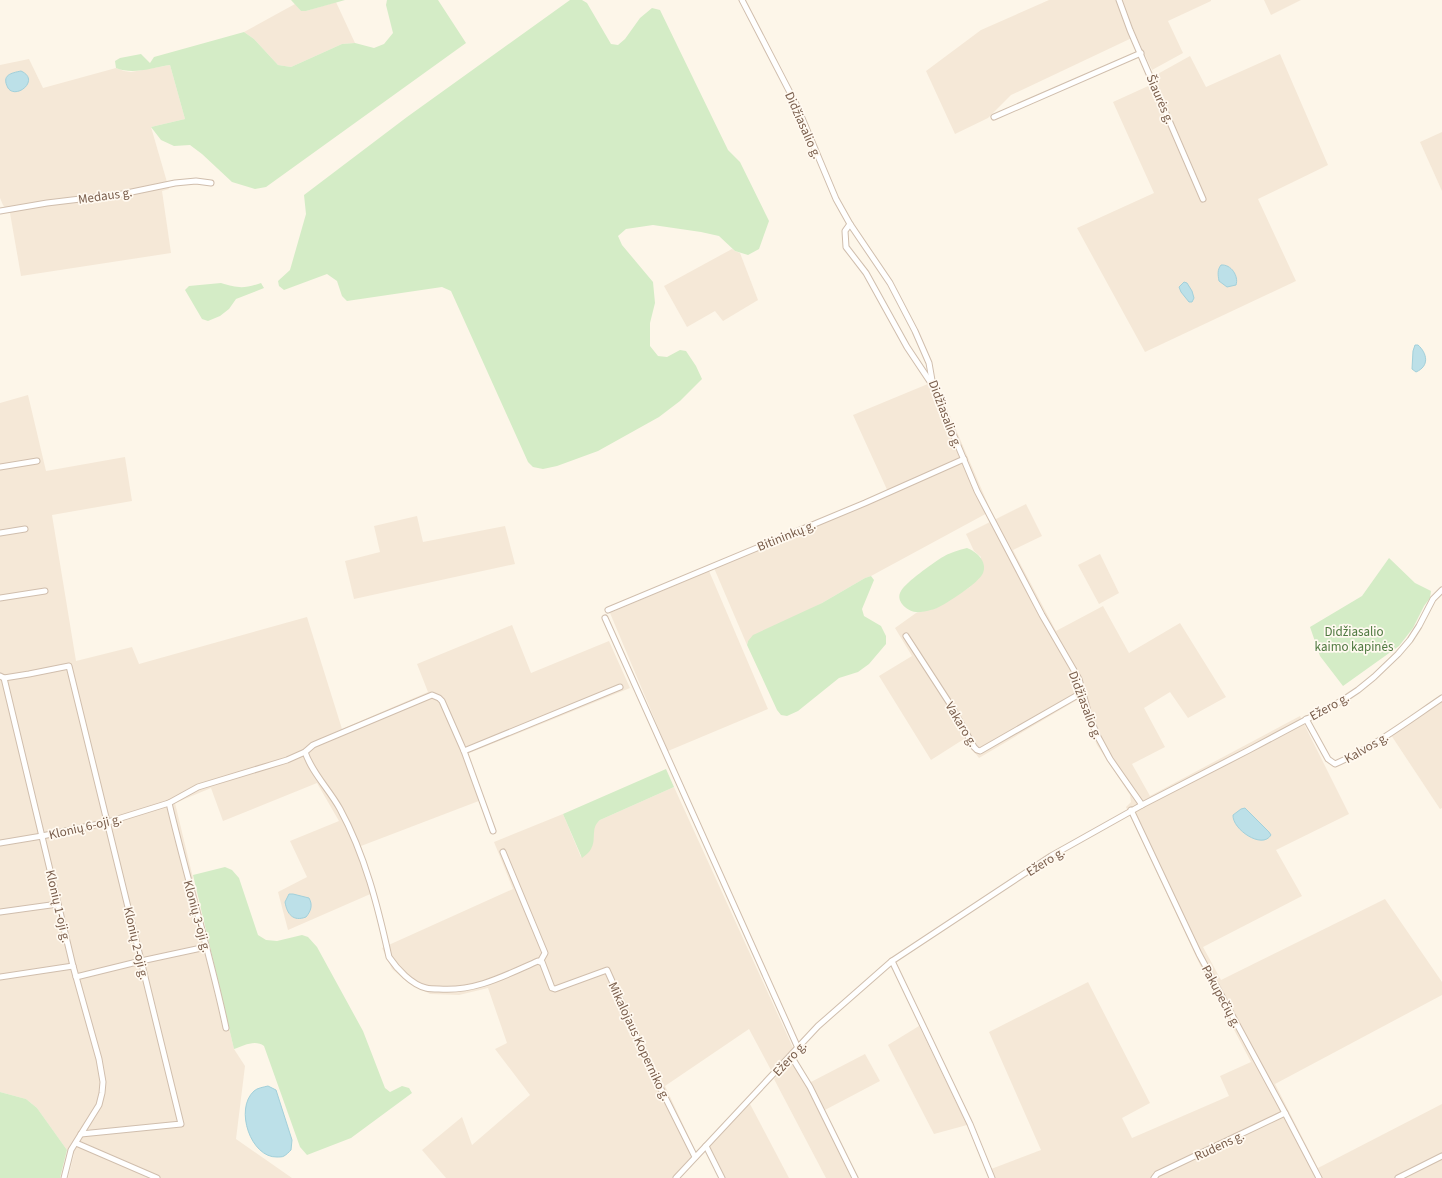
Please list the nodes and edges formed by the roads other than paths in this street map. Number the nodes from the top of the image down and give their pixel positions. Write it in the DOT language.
graph roads {
  1 [pos="742,0"];
  2 [pos="1119,0"];
  3 [pos="1141,53"];
  4 [pos="994,117"];
  5 [pos="211,183"];
  6 [pos="1203,199"];
  7 [pos="0,212"];
  8 [pos="850,224"];
  9 [pos="933,386"];
  10 [pos="964,459"];
  11 [pos="37,461"];
  12 [pos="0,467"];
  13 [pos="25,529"];
  14 [pos="0,533"];
  15 [pos="1442,590"];
  16 [pos="45,591"];
  17 [pos="0,598"];
  18 [pos="608,610"];
  19 [pos="605,618"];
  20 [pos="906,636"];
  21 [pos="2,677"];
  22 [pos="620,687"];
  23 [pos="1083,692"];
  24 [pos="1442,698"];
  25 [pos="1306,719"];
  26 [pos="464,751"];
  27 [pos="305,752"];
  28 [pos="169,803"];
  29 [pos="1142,805"];
  30 [pos="1131,810"];
  31 [pos="108,822"];
  32 [pos="493,831"];
  33 [pos="42,836"];
  34 [pos="0,843"];
  35 [pos="503,852"];
  36 [pos="58,904"];
  37 [pos="0,912"];
  38 [pos="206,947"];
  39 [pos="141,961"];
  40 [pos="892,961"];
  41 [pos="540,962"];
  42 [pos="73,966"];
  43 [pos="0,977"];
  44 [pos="76,977"];
  45 [pos="226,1028"];
  46 [pos="798,1048"];
  47 [pos="791,1056"];
  48 [pos="1285,1113"];
  49 [pos="81,1134"];
  50 [pos="76,1143"];
  51 [pos="706,1146"];
  52 [pos="1442,1156"];
  53 [pos="695,1157"];
  54 [pos="64,1178"];
  55 [pos="157,1178"];
  56 [pos="676,1178"];
  57 [pos="722,1178"];
  58 [pos="855,1178"];
  59 [pos="992,1178"];
  60 [pos="1154,1178"];
  61 [pos="1318,1178"];
  62 [pos="1398,1178"];
  1 -- 8 [label="street, Didžiasalio g."];
  2 -- 3 [label="street, Šiaurės g."];
  3 -- 4 [label="street"];
  3 -- 6 [label="street, Šiaurės g."];
  5 -- 7 [label="street, Medaus g."];
  8 -- 9 [label="street, Didžiasalio g."];
  8 -- 9 [label="street"];
  9 -- 10 [label="street, Didžiasalio g."];
  10 -- 18 [label="street, Bitininkų g."];
  10 -- 23 [label="street, Didžiasalio g."];
  11 -- 12 [label="street"];
  13 -- 14 [label="street"];
  15 -- 25 [label="street, Ežero g."];
  16 -- 17 [label="street"];
  19 -- 46 [label="street"];
  20 -- 23 [label="street, Vakaro g."];
  21 -- 31 [label="street, Klonių 2-oji g."];
  21 -- 33 [label="street, Klonių 1-oji g."];
  22 -- 26 [label="street"];
  23 -- 29 [label="street, Didžiasalio g."];
  24 -- 25 [label="street, Kalvos g."];
  25 -- 29 [label="street, Ežero g."];
  26 -- 27 [label="street"];
  26 -- 32 [label="street"];
  27 -- 28 [label="street"];
  27 -- 41 [label="street"];
  28 -- 31 [label="street, Klonių 6-oji g."];
  28 -- 38 [label="street, Klonių 3-oji g."];
  29 -- 30 [label="street, Ežero g."];
  30 -- 40 [label="street, Ežero g."];
  30 -- 48 [label="street, Pakupečių g."];
  31 -- 33 [label="street, Klonių 6-oji g."];
  31 -- 39 [label="street, Klonių 2-oji g."];
  33 -- 34 [label="street, Klonių 6-oji g."];
  33 -- 36 [label="street, Klonių 1-oji g."];
  35 -- 41 [label="street"];
  36 -- 37 [label="street"];
  36 -- 42 [label="street, Klonių 1-oji g."];
  38 -- 39 [label="street"];
  38 -- 45 [label="street, Klonių 3-oji g."];
  39 -- 44 [label="street"];
  39 -- 49 [label="street, Klonių 2-oji g."];
  40 -- 46 [label="street, Ežero g."];
  40 -- 59 [label="street"];
  41 -- 53 [label="street, Mikalojaus Koperniko g."];
  42 -- 43 [label="street"];
  42 -- 44 [label="street, Klonių 1-oji g."];
  44 -- 49 [label="street, Klonių 1-oji g."];
  46 -- 47 [label="street, Ežero g."];
  47 -- 51 [label="street, Ežero g."];
  47 -- 58 [label="street"];
  48 -- 60 [label="street, Rudens g."];
  48 -- 61 [label="street, Pakupečių g."];
  49 -- 50 [label="street, Klonių 1-oji g."];
  50 -- 54 [label="street, Klonių 1-oji g."];
  50 -- 55 [label="street"];
  51 -- 53 [label="street, Ežero g."];
  51 -- 57 [label="street"];
  52 -- 62 [label="street"];
  53 -- 56 [label="street, Ežero g."];
}
